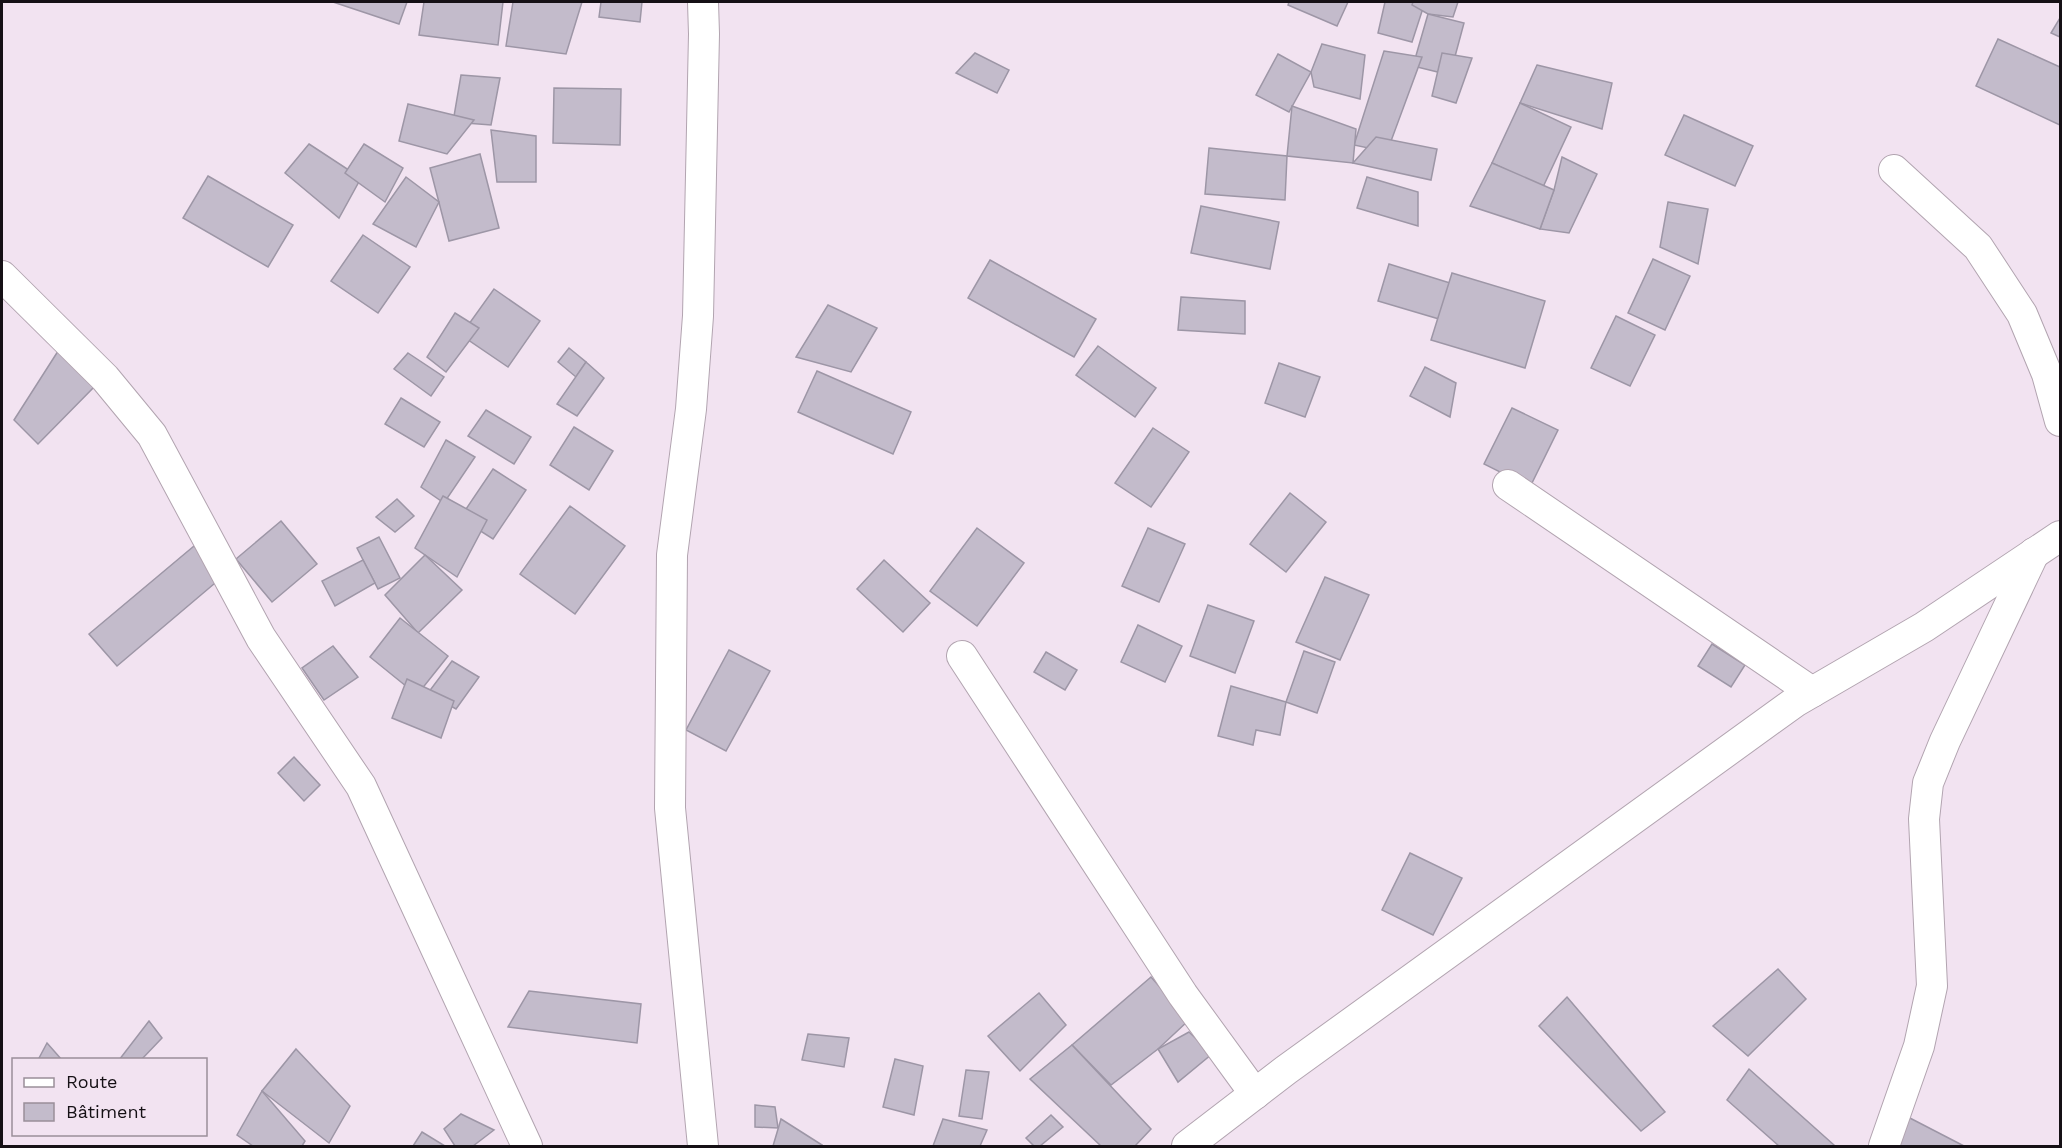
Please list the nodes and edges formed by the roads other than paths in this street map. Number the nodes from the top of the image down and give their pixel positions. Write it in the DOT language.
graph roads {
  1 [pos="687,2"];
  2 [pos="703,2"];
  3 [pos="704,34"];
  4 [pos="1894,170"];
  5 [pos="2,276"];
  6 [pos="2061,422"];
  7 [pos="1508,484"];
  8 [pos="2061,537"];
  9 [pos="2034,554"];
  10 [pos="962,656"];
  11 [pos="1812,692"];
  12 [pos="1255,1094"];
  13 [pos="527,1146"];
  14 [pos="703,1146"];
  15 [pos="1187,1146"];
  16 [pos="1884,1146"];
  1 -- 3 [label="street"];
  2 -- 3 [label="street"];
  3 -- 14 [label="street"];
  4 -- 6 [label="street"];
  5 -- 13 [label="street"];
  7 -- 11 [label="street"];
  8 -- 9 [label="street"];
  9 -- 11 [label="street"];
  9 -- 16 [label="street"];
  10 -- 12 [label="street"];
  11 -- 12 [label="street"];
  12 -- 15 [label="street"];
}
